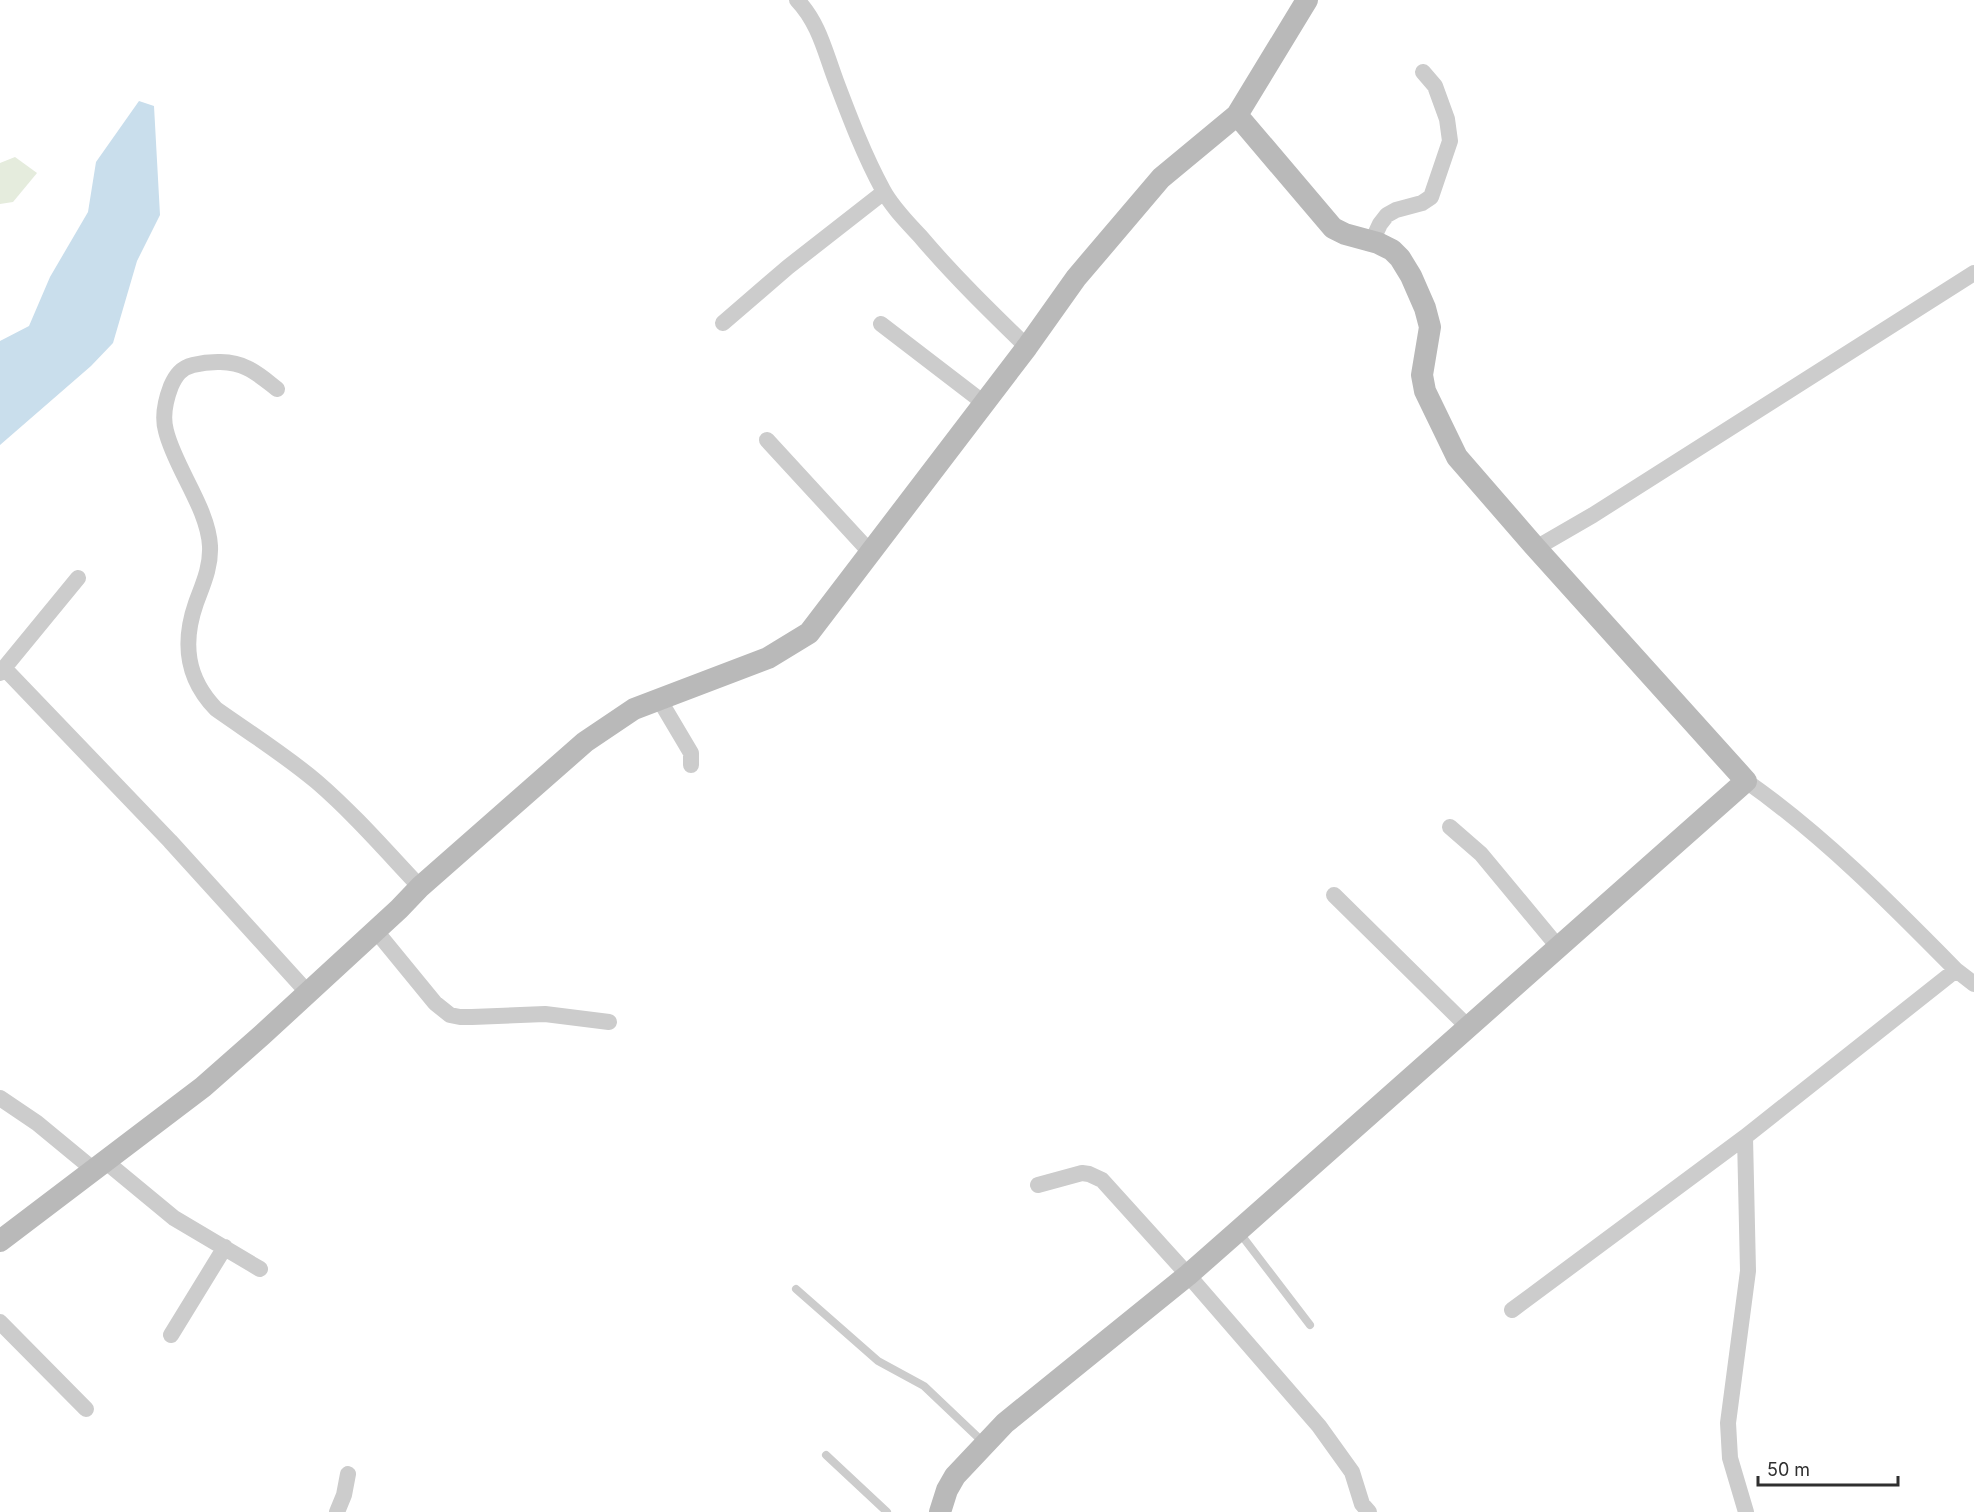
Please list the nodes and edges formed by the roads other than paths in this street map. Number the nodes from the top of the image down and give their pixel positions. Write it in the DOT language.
graph roads {
  1 [pos="797,0"];
  2 [pos="1307,0"];
  3 [pos="1423,72"];
  4 [pos="1237,115"];
  5 [pos="884,192"];
  6 [pos="1382,246"];
  7 [pos="1974,273"];
  8 [pos="723,323"];
  9 [pos="881,324"];
  10 [pos="1027,347"];
  11 [pos="277,389"];
  12 [pos="984,403"];
  13 [pos="767,440"];
  14 [pos="1536,548"];
  15 [pos="870,552"];
  16 [pos="78,578"];
  17 [pos="2,671"];
  18 [pos="659,699"];
  19 [pos="691,765"];
  20 [pos="1746,781"];
  21 [pos="1450,827"];
  22 [pos="420,887"];
  23 [pos="1334,895"];
  24 [pos="376,931"];
  25 [pos="1559,948"];
  26 [pos="1956,970"];
  27 [pos="1974,984"];
  28 [pos="308,993"];
  29 [pos="609,1022"];
  30 [pos="1468,1027"];
  31 [pos="0,1098"];
  32 [pos="1745,1137"];
  33 [pos="99,1166"];
  34 [pos="1038,1185"];
  35 [pos="1238,1232"];
  36 [pos="0,1242"];
  37 [pos="225,1247"];
  38 [pos="260,1269"];
  39 [pos="1188,1275"];
  40 [pos="796,1289"];
  41 [pos="1512,1310"];
  42 [pos="0,1322"];
  43 [pos="1310,1325"];
  44 [pos="171,1335"];
  45 [pos="86,1409"];
  46 [pos="984,1444"];
  47 [pos="826,1455"];
  48 [pos="348,1474"];
  49 [pos="1364,1509"];
  50 [pos="337,1512"];
  51 [pos="887,1512"];
  52 [pos="940,1512"];
  53 [pos="1746,1512"];
  1 -- 5 [label="street"];
  2 -- 4 [label="street"];
  3 -- 6 [label="street"];
  4 -- 6 [label="street"];
  4 -- 10 [label="street"];
  5 -- 8 [label="street"];
  5 -- 10 [label="street"];
  6 -- 14 [label="street"];
  7 -- 14 [label="street"];
  9 -- 12 [label="street"];
  10 -- 12 [label="street"];
  11 -- 22 [label="street"];
  12 -- 15 [label="street"];
  13 -- 15 [label="street"];
  14 -- 20 [label="street"];
  15 -- 18 [label="street"];
  16 -- 17 [label="street"];
  17 -- 28 [label="street"];
  18 -- 19 [label="street"];
  18 -- 22 [label="street"];
  20 -- 25 [label="street"];
  20 -- 26 [label="street"];
  21 -- 25 [label="street"];
  22 -- 24 [label="street"];
  23 -- 30 [label="street"];
  24 -- 28 [label="street"];
  24 -- 29 [label="street"];
  25 -- 30 [label="street"];
  26 -- 27 [label="street"];
  26 -- 32 [label="street"];
  28 -- 33 [label="street"];
  30 -- 35 [label="street"];
  31 -- 33 [label="street"];
  32 -- 41 [label="street"];
  32 -- 53 [label="street"];
  33 -- 36 [label="street"];
  33 -- 37 [label="street"];
  34 -- 39 [label="street"];
  35 -- 39 [label="street"];
  35 -- 43 [label="lane"];
  37 -- 38 [label="street"];
  37 -- 44 [label="street"];
  39 -- 46 [label="street"];
  39 -- 49 [label="street"];
  40 -- 46 [label="lane"];
  42 -- 45 [label="street"];
  46 -- 52 [label="street"];
  47 -- 51 [label="lane"];
  48 -- 50 [label="street"];
}
